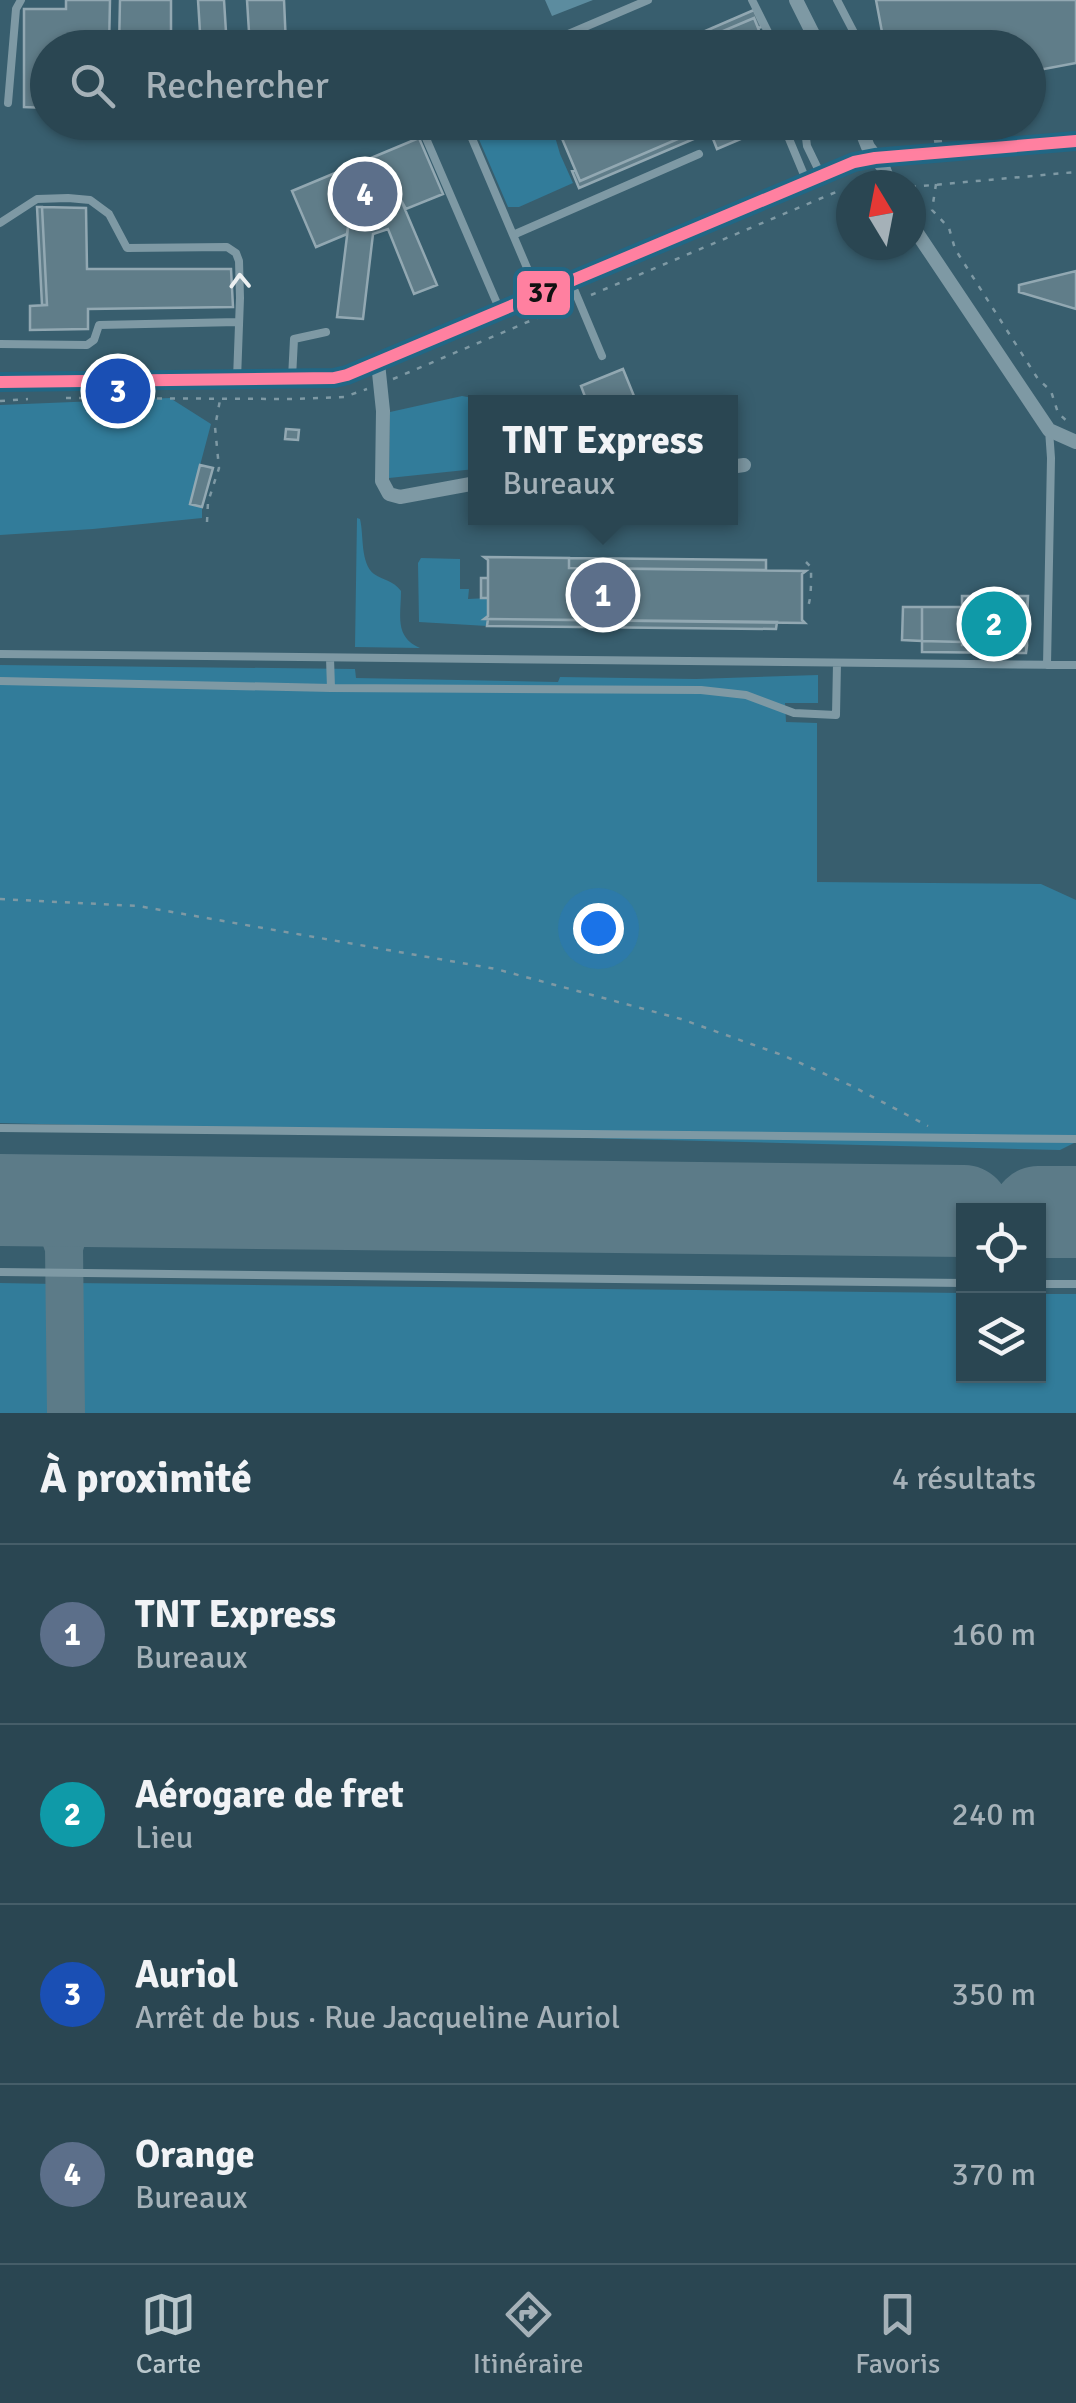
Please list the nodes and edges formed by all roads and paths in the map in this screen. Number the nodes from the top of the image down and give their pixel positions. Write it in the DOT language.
graph roads {
  1 [pos="21,0"];
  2 [pos="648,0"];
  3 [pos="752,0"];
  4 [pos="796,0"];
  5 [pos="836,0"];
  6 [pos="578,30"];
  7 [pos="767,30"];
  8 [pos="811,30"];
  9 [pos="852,30"];
  10 [pos="8,103"];
  11 [pos="427,140"];
  12 [pos="472,140"];
  13 [pos="792,140"];
  14 [pos="806,140"];
  15 [pos="866,140"];
  16 [pos="938,140"];
  17 [pos="1076,140"];
  18 [pos="700,154"];
  19 [pos="940,154"];
  20 [pos="875,158"];
  21 [pos="884,170"];
  22 [pos="1076,172"];
  23 [pos="814,179"];
  24 [pos="936,184"];
  25 [pos="926,185"];
  26 [pos="0,223"];
  27 [pos="512,235"];
  28 [pos="926,246"];
  29 [pos="571,282"];
  30 [pos="539,296"];
  31 [pos="501,312"];
  32 [pos="238,322"];
  33 [pos="326,332"];
  34 [pos="0,344"];
  35 [pos="602,356"];
  36 [pos="378,364"];
  37 [pos="292,378"];
  38 [pos="237,379"];
  39 [pos="0,382"];
  40 [pos="220,399"];
  41 [pos="1049,430"];
  42 [pos="1075,435"];
  43 [pos="468,484"];
  44 [pos="207,522"];
  45 [pos="806,562"];
  46 [pos="806,610"];
  47 [pos="0,654"];
  48 [pos="330,658"];
  49 [pos="836,663"];
  50 [pos="1047,665"];
  51 [pos="1076,665"];
  52 [pos="0,681"];
  53 [pos="331,688"];
  54 [pos="0,899"];
  55 [pos="0,1128"];
  56 [pos="952,1138"];
  57 [pos="1076,1139"];
  58 [pos="0,1272"];
  59 [pos="956,1283"];
  60 [pos="1046,1284"];
  61 [pos="1076,1284"];
  1 -- 10 [label="lane"];
  2 -- 6 [label="lane"];
  3 -- 7 [label="lane"];
  4 -- 8 [label="street"];
  5 -- 9 [label="lane"];
  11 -- 31 [label="lane"];
  12 -- 27 [label="lane"];
  13 -- 23 [label="lane"];
  14 -- 23 [label="lane"];
  15 -- 20 [label="street"];
  16 -- 19 [label="lane"];
  17 -- 19 [label="street"];
  18 -- 27 [label="lane"];
  19 -- 20 [label="street"];
  20 -- 21 [label="street"];
  20 -- 23 [label="street"];
  22 -- 24 [label="path"];
  23 -- 29 [label="street"];
  24 -- 25 [label="path"];
  24 -- 42 [label="path"];
  32 -- 26 [label="lane, one-way"];
  27 -- 30 [label="lane"];
  28 -- 41 [label="street"];
  29 -- 30 [label="street"];
  29 -- 35 [label="lane"];
  30 -- 31 [label="street"];
  31 -- 36 [label="street"];
  32 -- 34 [label="lane"];
  32 -- 38 [label="lane"];
  33 -- 37 [label="lane"];
  36 -- 37 [label="street"];
  36 -- 43 [label="street"];
  37 -- 38 [label="street"];
  38 -- 39 [label="street"];
  40 -- 44 [label="path"];
  41 -- 42 [label="street"];
  41 -- 50 [label="lane"];
  45 -- 46 [label="path"];
  47 -- 48 [label="lane"];
  48 -- 49 [label="lane"];
  48 -- 53 [label="lane"];
  49 -- 50 [label="lane"];
  49 -- 53 [label="lane"];
  50 -- 51 [label="lane"];
  52 -- 53 [label="lane"];
  54 -- 56 [label="path"];
  55 -- 56 [label="lane"];
  56 -- 57 [label="lane"];
  58 -- 59 [label="lane"];
  60 -- 61 [label="lane"];
}
